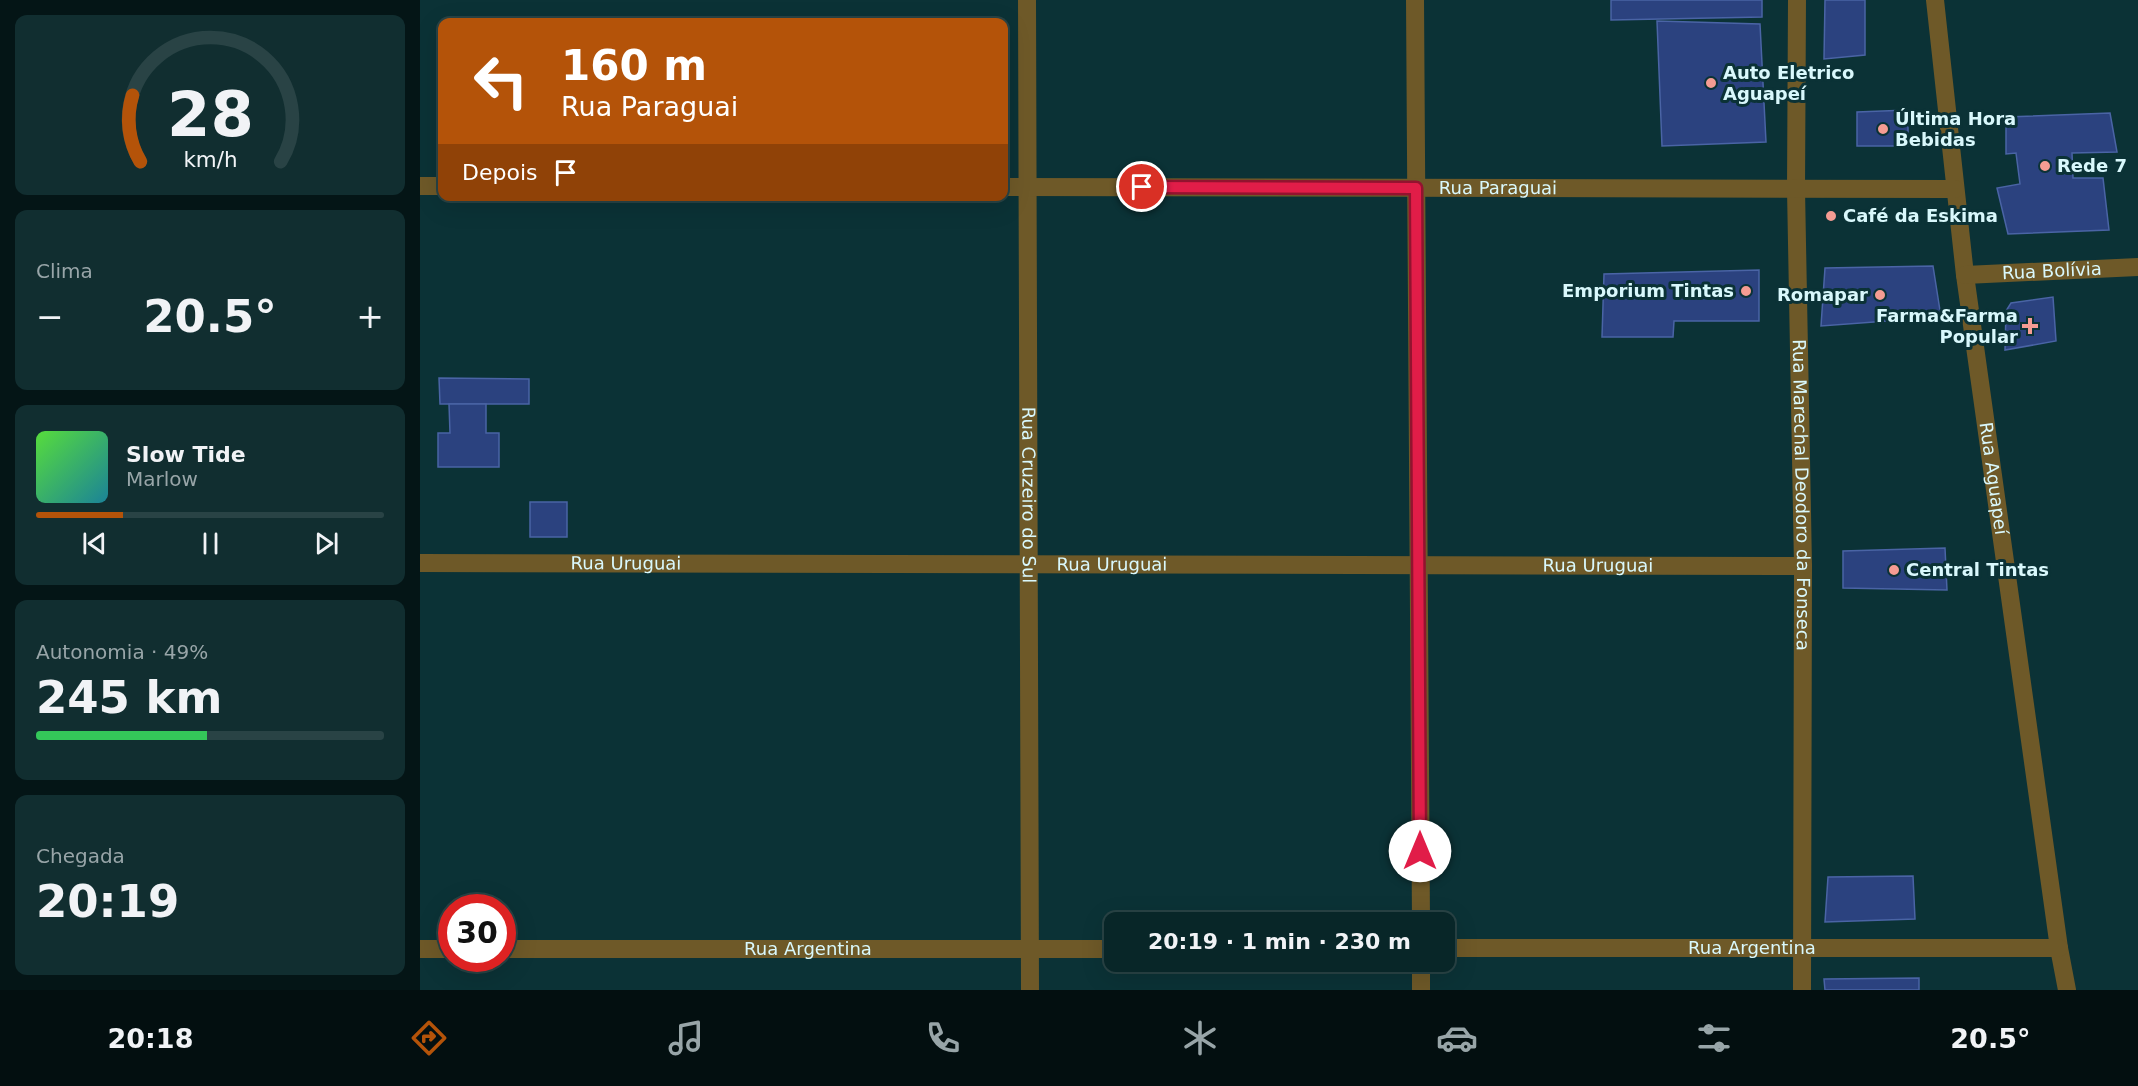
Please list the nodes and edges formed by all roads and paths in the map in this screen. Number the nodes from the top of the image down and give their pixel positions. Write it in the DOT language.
graph roads {
  1 [pos="1027,0"];
  2 [pos="1415,0"];
  3 [pos="1797,0"];
  4 [pos="1935,0"];
  5 [pos="420,186"];
  6 [pos="438,186"];
  7 [pos="1008,187"];
  8 [pos="1027,187"];
  9 [pos="1416,188"];
  10 [pos="1796,189"];
  11 [pos="1955,189"];
  12 [pos="2138,267"];
  13 [pos="1965,275"];
  14 [pos="420,563"];
  15 [pos="1028,564"];
  16 [pos="1418,565"];
  17 [pos="1803,566"];
  18 [pos="1421,912"];
  19 [pos="1104,948"];
  20 [pos="1455,948"];
  21 [pos="1802,948"];
  22 [pos="2059,948"];
  23 [pos="420,949"];
  24 [pos="438,949"];
  25 [pos="516,949"];
  26 [pos="1029,949"];
  27 [pos="1421,972"];
  28 [pos="1030,990"];
  29 [pos="1421,990"];
  30 [pos="1802,990"];
  31 [pos="2067,990"];
  1 -- 8 [label="street, Rua Cruzeiro do Sul"];
  2 -- 9 [label="street"];
  3 -- 10 [label="street, Rua Marechal Deodoro da Fonseca"];
  4 -- 11 [label="street, Rua Aguapeí"];
  5 -- 6 [label="street"];
  7 -- 8 [label="street, Rua Paraguai"];
  8 -- 9 [label="street, Rua Paraguai"];
  8 -- 15 [label="street, Rua Cruzeiro do Sul"];
  9 -- 10 [label="street, Rua Paraguai"];
  9 -- 16 [label="street"];
  10 -- 11 [label="street, Rua Paraguai"];
  10 -- 17 [label="street, Rua Marechal Deodoro da Fonseca"];
  11 -- 13 [label="street, Rua Aguapeí"];
  12 -- 13 [label="street, Rua Bolívia"];
  13 -- 22 [label="street, Rua Aguapeí"];
  14 -- 15 [label="street, Rua Uruguai"];
  15 -- 16 [label="street, Rua Uruguai"];
  15 -- 26 [label="street, Rua Cruzeiro do Sul"];
  16 -- 17 [label="street, Rua Uruguai"];
  16 -- 18 [label="street"];
  17 -- 21 [label="street, Rua Marechal Deodoro da Fonseca"];
  19 -- 26 [label="street, Rua Argentina"];
  20 -- 21 [label="street, Rua Argentina"];
  21 -- 22 [label="street, Rua Argentina"];
  21 -- 30 [label="street, Rua Marechal Deodoro da Fonseca"];
  22 -- 31 [label="street, Rua Aguapeí"];
  23 -- 24 [label="street"];
  25 -- 26 [label="street, Rua Argentina"];
  26 -- 28 [label="street, Rua Cruzeiro do Sul"];
  27 -- 29 [label="street"];
}
